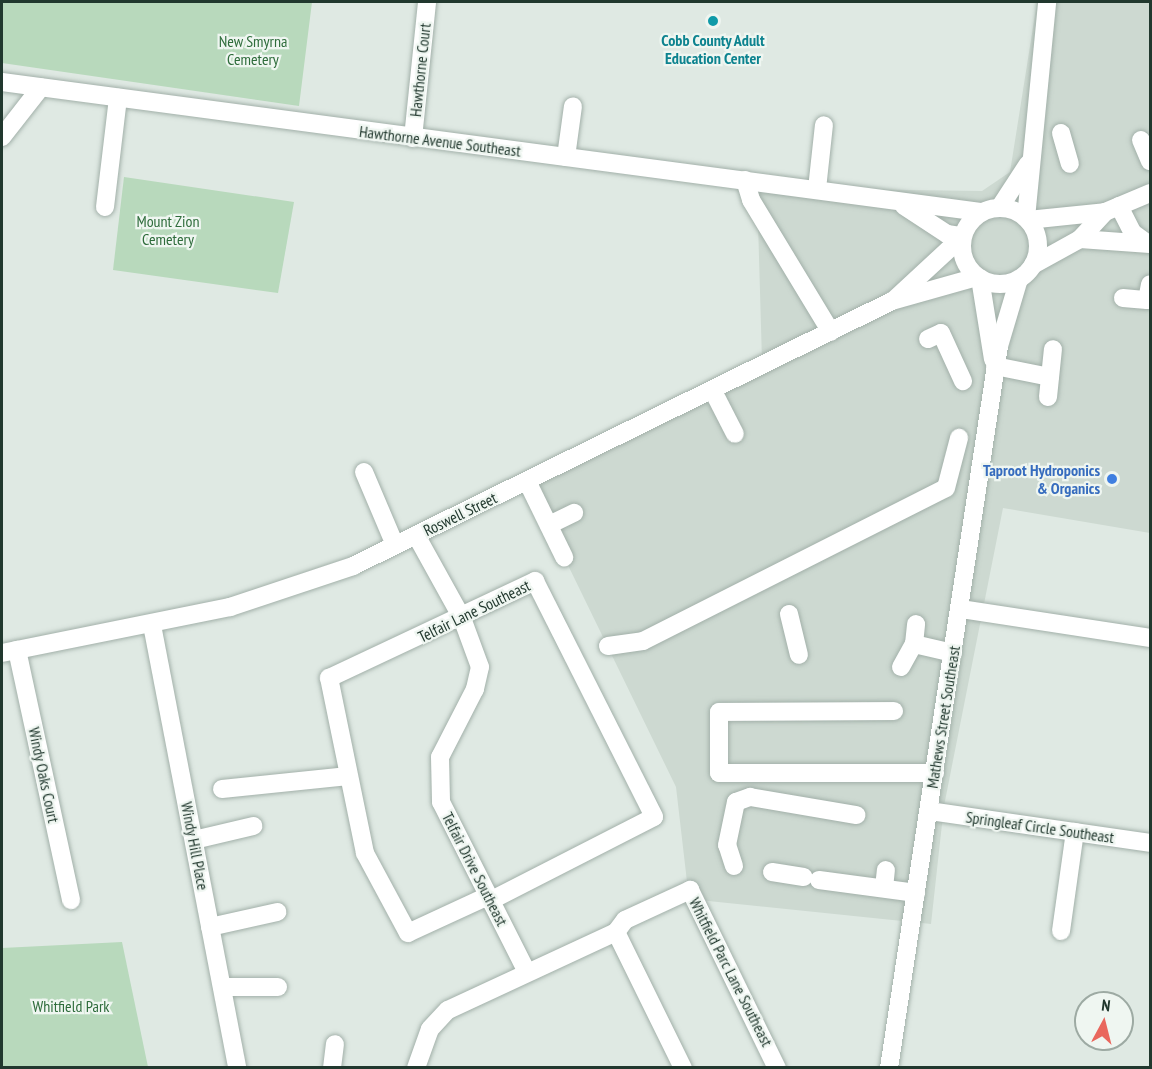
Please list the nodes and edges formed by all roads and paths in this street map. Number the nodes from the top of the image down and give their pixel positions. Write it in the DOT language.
graph roads {
  1 [pos="428,2"];
  2 [pos="1047,2"];
  3 [pos="2,82"];
  4 [pos="41,87"];
  5 [pos="118,98"];
  6 [pos="573,106"];
  7 [pos="824,125"];
  8 [pos="1061,133"];
  9 [pos="2,137"];
  10 [pos="413,138"];
  11 [pos="1141,140"];
  12 [pos="566,157"];
  13 [pos="1150,161"];
  14 [pos="1028,164"];
  15 [pos="1071,164"];
  16 [pos="745,180"];
  17 [pos="817,189"];
  18 [pos="1150,193"];
  19 [pos="880,197"];
  20 [pos="105,207"];
  21 [pos="1000,207"];
  22 [pos="1112,209"];
  23 [pos="980,212"];
  24 [pos="1027,219"];
  25 [pos="962,236"];
  26 [pos="1080,239"];
  27 [pos="1149,243"];
  28 [pos="1033,265"];
  29 [pos="979,278"];
  30 [pos="1019,279"];
  31 [pos="1149,295"];
  32 [pos="1123,298"];
  33 [pos="892,302"];
  34 [pos="831,332"];
  35 [pos="928,339"];
  36 [pos="1053,349"];
  37 [pos="995,366"];
  38 [pos="1050,376"];
  39 [pos="963,381"];
  40 [pos="713,391"];
  41 [pos="1048,397"];
  42 [pos="735,434"];
  43 [pos="958,438"];
  44 [pos="364,472"];
  45 [pos="527,481"];
  46 [pos="574,513"];
  47 [pos="549,525"];
  48 [pos="416,535"];
  49 [pos="395,545"];
  50 [pos="564,557"];
  51 [pos="961,609"];
  52 [pos="789,614"];
  53 [pos="462,618"];
  54 [pos="916,624"];
  55 [pos="152,625"];
  56 [pos="1150,638"];
  57 [pos="914,644"];
  58 [pos="608,646"];
  59 [pos="9,651"];
  60 [pos="953,653"];
  61 [pos="799,655"];
  62 [pos="901,667"];
  63 [pos="894,711"];
  64 [pos="934,773"];
  65 [pos="348,776"];
  66 [pos="222,789"];
  67 [pos="929,811"];
  68 [pos="856,815"];
  69 [pos="253,826"];
  70 [pos="1075,832"];
  71 [pos="194,840"];
  72 [pos="1150,843"];
  73 [pos="734,866"];
  74 [pos="772,872"];
  75 [pos="916,892"];
  76 [pos="489,899"];
  77 [pos="71,900"];
  78 [pos="277,912"];
  79 [pos="210,927"];
  80 [pos="1061,931"];
  81 [pos="616,932"];
  82 [pos="527,972"];
  83 [pos="222,987"];
  84 [pos="278,987"];
  85 [pos="335,1044"];
  86 [pos="237,1068"];
  87 [pos="332,1068"];
  88 [pos="416,1068"];
  89 [pos="683,1068"];
  90 [pos="777,1068"];
  91 [pos="889,1068"];
  1 -- 10 [label="street, Hawthorne Court"];
  2 -- 14 [label="street"];
  3 -- 4 [label="street, Hawthorne Avenue Southeast"];
  4 -- 5 [label="street, Hawthorne Avenue Southeast"];
  4 -- 9 [label="street"];
  5 -- 10 [label="street, Hawthorne Avenue Southeast"];
  5 -- 20 [label="street"];
  6 -- 12 [label="street"];
  7 -- 17 [label="street"];
  8 -- 15 [label="street"];
  10 -- 12 [label="street, Hawthorne Avenue Southeast"];
  11 -- 13 [label="street"];
  12 -- 16 [label="street, Hawthorne Avenue Southeast"];
  14 -- 21 [label="street"];
  14 -- 24 [label="street"];
  16 -- 17 [label="street, Hawthorne Avenue Southeast"];
  16 -- 34 [label="street"];
  17 -- 19 [label="street, Hawthorne Avenue Southeast"];
  18 -- 22 [label="street"];
  19 -- 23 [label="street, Hawthorne Avenue Southeast"];
  19 -- 25 [label="street, Hawthorne Avenue Southeast"];
  21 -- 23 [label="street"];
  21 -- 24 [label="street"];
  22 -- 24 [label="street"];
  22 -- 26 [label="street"];
  22 -- 27 [label="street"];
  23 -- 25 [label="street"];
  24 -- 28 [label="street"];
  25 -- 29 [label="street"];
  25 -- 33 [label="street, Roswell Street"];
  26 -- 27 [label="street"];
  26 -- 28 [label="street"];
  28 -- 30 [label="street"];
  29 -- 30 [label="street"];
  29 -- 33 [label="street, Roswell Street"];
  29 -- 37 [label="street, Mathews Street Southeast"];
  30 -- 37 [label="street, Mathews Street Southeast"];
  31 -- 32 [label="street"];
  33 -- 34 [label="street, Roswell Street"];
  34 -- 40 [label="street, Roswell Street"];
  35 -- 39 [label="street"];
  36 -- 38 [label="street"];
  37 -- 38 [label="street"];
  37 -- 51 [label="street, Mathews Street Southeast"];
  38 -- 41 [label="street"];
  40 -- 42 [label="street"];
  40 -- 45 [label="street, Roswell Street"];
  43 -- 58 [label="street"];
  44 -- 49 [label="street"];
  45 -- 47 [label="street"];
  45 -- 48 [label="street, Roswell Street"];
  46 -- 47 [label="street"];
  47 -- 50 [label="street"];
  48 -- 49 [label="street, Roswell Street"];
  48 -- 53 [label="street, Telfair Drive Southeast"];
  49 -- 55 [label="street, Roswell Street"];
  51 -- 56 [label="street"];
  51 -- 60 [label="street, Mathews Street Southeast"];
  52 -- 61 [label="street"];
  53 -- 65 [label="street, Telfair Lane Southeast"];
  53 -- 76 [label="street, Telfair Drive Southeast"];
  53 -- 76 [label="street, Telfair Lane Southeast"];
  54 -- 57 [label="street"];
  55 -- 59 [label="street, Roswell Street"];
  55 -- 71 [label="street, Windy Hill Place"];
  57 -- 60 [label="street"];
  57 -- 62 [label="street"];
  59 -- 77 [label="street, Windy Oaks Court"];
  60 -- 64 [label="street, Mathews Street Southeast"];
  63 -- 64 [label="street"];
  64 -- 67 [label="street, Mathews Street Southeast"];
  65 -- 66 [label="street"];
  65 -- 76 [label="street, Telfair Lane Southeast"];
  67 -- 70 [label="street, Springleaf Circle Southeast"];
  67 -- 75 [label="street, Mathews Street Southeast"];
  68 -- 73 [label="street"];
  69 -- 71 [label="street"];
  70 -- 72 [label="street, Springleaf Circle Southeast"];
  70 -- 80 [label="street"];
  71 -- 79 [label="street, Windy Hill Place"];
  74 -- 75 [label="street"];
  75 -- 91 [label="street, Mathews Street Southeast"];
  76 -- 82 [label="street, Telfair Drive Southeast"];
  78 -- 79 [label="street"];
  79 -- 83 [label="street, Windy Hill Place"];
  81 -- 82 [label="street"];
  81 -- 89 [label="street"];
  81 -- 90 [label="street, Whitfield Parc Lane Southeast"];
  82 -- 88 [label="street"];
  83 -- 84 [label="street"];
  83 -- 86 [label="street, Windy Hill Place"];
  85 -- 87 [label="street"];
}
